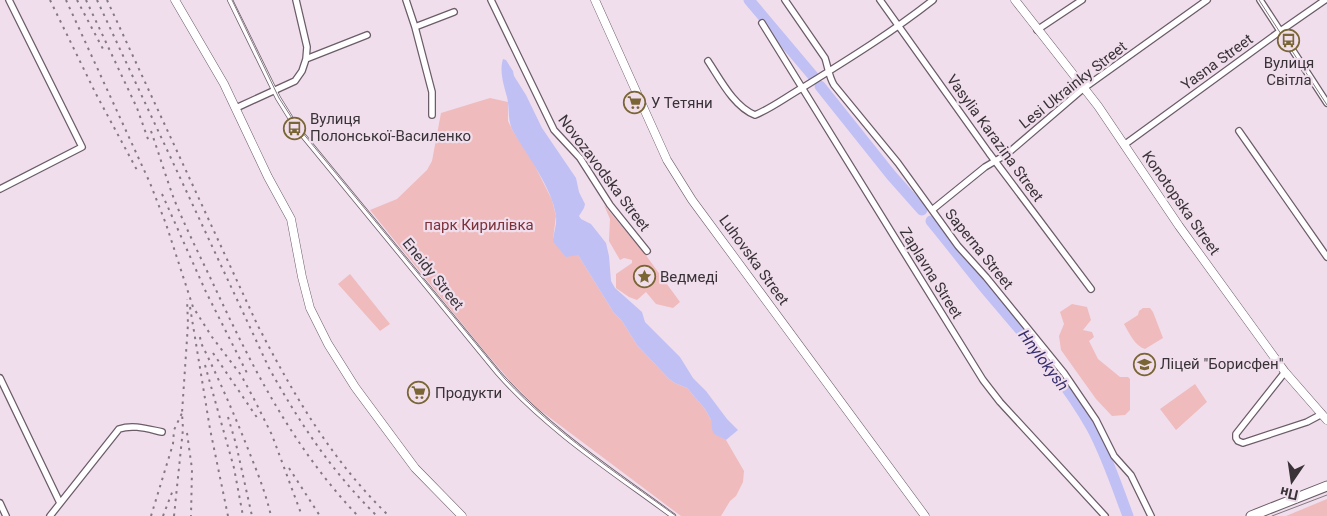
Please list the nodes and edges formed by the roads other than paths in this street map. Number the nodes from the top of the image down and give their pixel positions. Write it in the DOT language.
graph roads {
  1 [pos="9,0"];
  2 [pos="175,0"];
  3 [pos="230,0"];
  4 [pos="296,0"];
  5 [pos="406,0"];
  6 [pos="491,0"];
  7 [pos="595,0"];
  8 [pos="785,0"];
  9 [pos="880,0"];
  10 [pos="933,0"];
  11 [pos="1015,0"];
  12 [pos="1082,0"];
  13 [pos="1207,0"];
  14 [pos="1260,0"];
  15 [pos="1325,0"];
  16 [pos="454,12"];
  17 [pos="762,23"];
  18 [pos="415,27"];
  19 [pos="899,27"];
  20 [pos="1037,30"];
  21 [pos="1280,31"];
  22 [pos="367,35"];
  23 [pos="306,59"];
  24 [pos="708,61"];
  25 [pos="830,72"];
  26 [pos="802,87"];
  27 [pos="1084,88"];
  28 [pos="274,91"];
  29 [pos="1325,94"];
  30 [pos="1327,103"];
  31 [pos="236,108"];
  32 [pos="432,115"];
  33 [pos="1239,131"];
  34 [pos="1124,145"];
  35 [pos="996,160"];
  36 [pos="0,189"];
  37 [pos="932,210"];
  38 [pos="647,251"];
  39 [pos="1327,257"];
  40 [pos="1091,289"];
  41 [pos="1285,372"];
  42 [pos="0,378"];
  43 [pos="1324,417"];
  44 [pos="162,432"];
  45 [pos="1327,486"];
  46 [pos="0,503"];
  47 [pos="60,503"];
  48 [pos="6,516"];
  49 [pos="50,516"];
  50 [pos="462,516"];
  51 [pos="673,516"];
  52 [pos="925,516"];
  53 [pos="1105,516"];
  54 [pos="1151,516"];
  55 [pos="1251,516"];
  1 -- 36 [label="street"];
  2 -- 31 [label="street"];
  3 -- 28 [label="street, Eneidy Street"];
  4 -- 23 [label="street"];
  5 -- 18 [label="street"];
  6 -- 38 [label="street, Novozavodska Street"];
  7 -- 52 [label="street, Luhovska Street"];
  8 -- 25 [label="street, Saperna Street"];
  9 -- 19 [label="street, Vasylia Karazina Street"];
  10 -- 19 [label="street"];
  11 -- 20 [label="street, Konotopska Street"];
  12 -- 20 [label="street"];
  13 -- 27 [label="street, Lesi Ukrainky Street"];
  14 -- 21 [label="street"];
  15 -- 21 [label="street, Yasna Street"];
  16 -- 18 [label="street"];
  17 -- 26 [label="street, Zaplavna Street"];
  18 -- 32 [label="street"];
  19 -- 25 [label="street"];
  19 -- 35 [label="street, Vasylia Karazina Street"];
  20 -- 27 [label="street, Konotopska Street"];
  21 -- 29 [label="street"];
  21 -- 34 [label="street, Yasna Street"];
  22 -- 23 [label="street"];
  23 -- 28 [label="street"];
  24 -- 26 [label="street"];
  25 -- 26 [label="street"];
  25 -- 37 [label="street, Saperna Street"];
  26 -- 53 [label="street, Zaplavna Street"];
  27 -- 34 [label="street, Konotopska Street"];
  27 -- 35 [label="street, Lesi Ukrainky Street"];
  28 -- 31 [label="street"];
  28 -- 51 [label="street, Eneidy Street"];
  29 -- 30 [label="street"];
  31 -- 50 [label="street"];
  33 -- 39 [label="street"];
  34 -- 41 [label="street, Konotopska Street"];
  35 -- 37 [label="street, Lesi Ukrainky Street"];
  35 -- 40 [label="street, Vasylia Karazina Street"];
  37 -- 54 [label="street, Saperna Street"];
  41 -- 43 [label="street, Konotopska Street"];
  41 -- 43 [label="street"];
  42 -- 47 [label="street"];
  44 -- 47 [label="street"];
  45 -- 55 [label="main road"];
  46 -- 48 [label="street"];
  47 -- 49 [label="street"];
}
